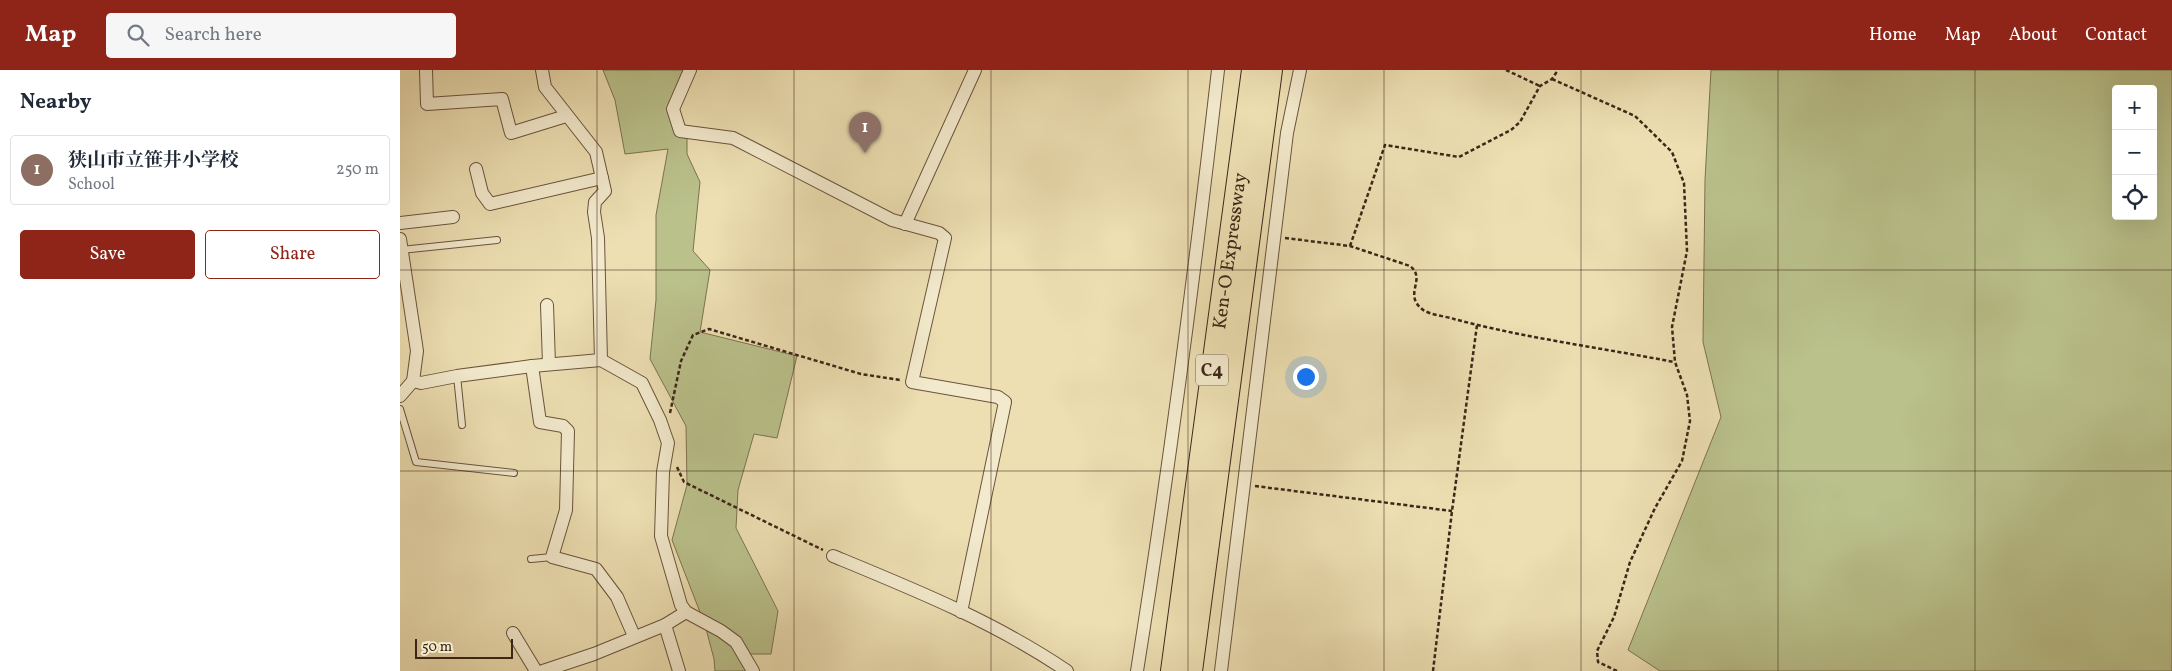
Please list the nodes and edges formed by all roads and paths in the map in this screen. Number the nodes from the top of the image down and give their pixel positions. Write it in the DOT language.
graph roads {
  1 [pos="426,70"];
  2 [pos="542,70"];
  3 [pos="690,70"];
  4 [pos="975,70"];
  5 [pos="1218,70"];
  6 [pos="1253,70"];
  7 [pos="1271,70"];
  8 [pos="1300,70"];
  9 [pos="1506,70"];
  10 [pos="1558,70"];
  11 [pos="1552,79"];
  12 [pos="1540,86"];
  13 [pos="566,116"];
  14 [pos="476,169"];
  15 [pos="602,178"];
  16 [pos="453,217"];
  17 [pos="400,223"];
  18 [pos="905,224"];
  19 [pos="1273,237"];
  20 [pos="497,240"];
  21 [pos="1350,246"];
  22 [pos="401,247"];
  23 [pos="546,305"];
  24 [pos="1477,325"];
  25 [pos="601,360"];
  26 [pos="1675,362"];
  27 [pos="550,364"];
  28 [pos="532,366"];
  29 [pos="456,376"];
  30 [pos="413,381"];
  31 [pos="912,382"];
  32 [pos="400,396"];
  33 [pos="400,409"];
  34 [pos="462,425"];
  35 [pos="667,440"];
  36 [pos="514,473"];
  37 [pos="1244,485"];
  38 [pos="1452,511"];
  39 [pos="833,556"];
  40 [pos="552,557"];
  41 [pos="531,559"];
  42 [pos="686,612"];
  43 [pos="961,612"];
  44 [pos="665,625"];
  45 [pos="513,632"];
  46 [pos="634,636"];
  47 [pos="536,671"];
  48 [pos="543,671"];
  49 [pos="679,671"];
  50 [pos="753,671"];
  51 [pos="1067,671"];
  52 [pos="1137,671"];
  53 [pos="1172,671"];
  54 [pos="1191,671"];
  55 [pos="1221,671"];
  56 [pos="1433,671"];
  57 [pos="1616,671"];
  1 -- 13 [label="street"];
  2 -- 13 [label="street"];
  3 -- 18 [label="street"];
  4 -- 18 [label="street"];
  5 -- 52 [label="street"];
  6 -- 53 [label="highway, Ken-O Expressway / C4"];
  7 -- 54 [label="highway, Ken-O Expressway / C4"];
  8 -- 19 [label="street"];
  9 -- 12 [label="path"];
  10 -- 11 [label="path"];
  11 -- 12 [label="path"];
  11 -- 26 [label="path"];
  12 -- 21 [label="path"];
  13 -- 15 [label="street"];
  14 -- 15 [label="street"];
  15 -- 25 [label="street"];
  16 -- 17 [label="street"];
  18 -- 31 [label="street"];
  19 -- 21 [label="path"];
  19 -- 37 [label="street"];
  20 -- 22 [label="lane"];
  21 -- 24 [label="path"];
  22 -- 30 [label="street"];
  23 -- 27 [label="street"];
  24 -- 26 [label="path"];
  24 -- 38 [label="path"];
  25 -- 27 [label="street"];
  25 -- 35 [label="street"];
  26 -- 57 [label="path"];
  27 -- 28 [label="street"];
  28 -- 29 [label="street"];
  28 -- 40 [label="street"];
  29 -- 30 [label="street"];
  29 -- 34 [label="lane"];
  30 -- 32 [label="street"];
  31 -- 35 [label="path"];
  31 -- 43 [label="street"];
  33 -- 36 [label="lane"];
  35 -- 39 [label="path"];
  35 -- 42 [label="street"];
  37 -- 38 [label="path"];
  37 -- 55 [label="street"];
  38 -- 56 [label="path"];
  39 -- 43 [label="street"];
  40 -- 41 [label="lane"];
  40 -- 46 [label="street"];
  42 -- 44 [label="street"];
  42 -- 50 [label="street"];
  43 -- 51 [label="street"];
  44 -- 46 [label="street"];
  44 -- 49 [label="street"];
  45 -- 47 [label="street"];
  46 -- 48 [label="street"];
}
